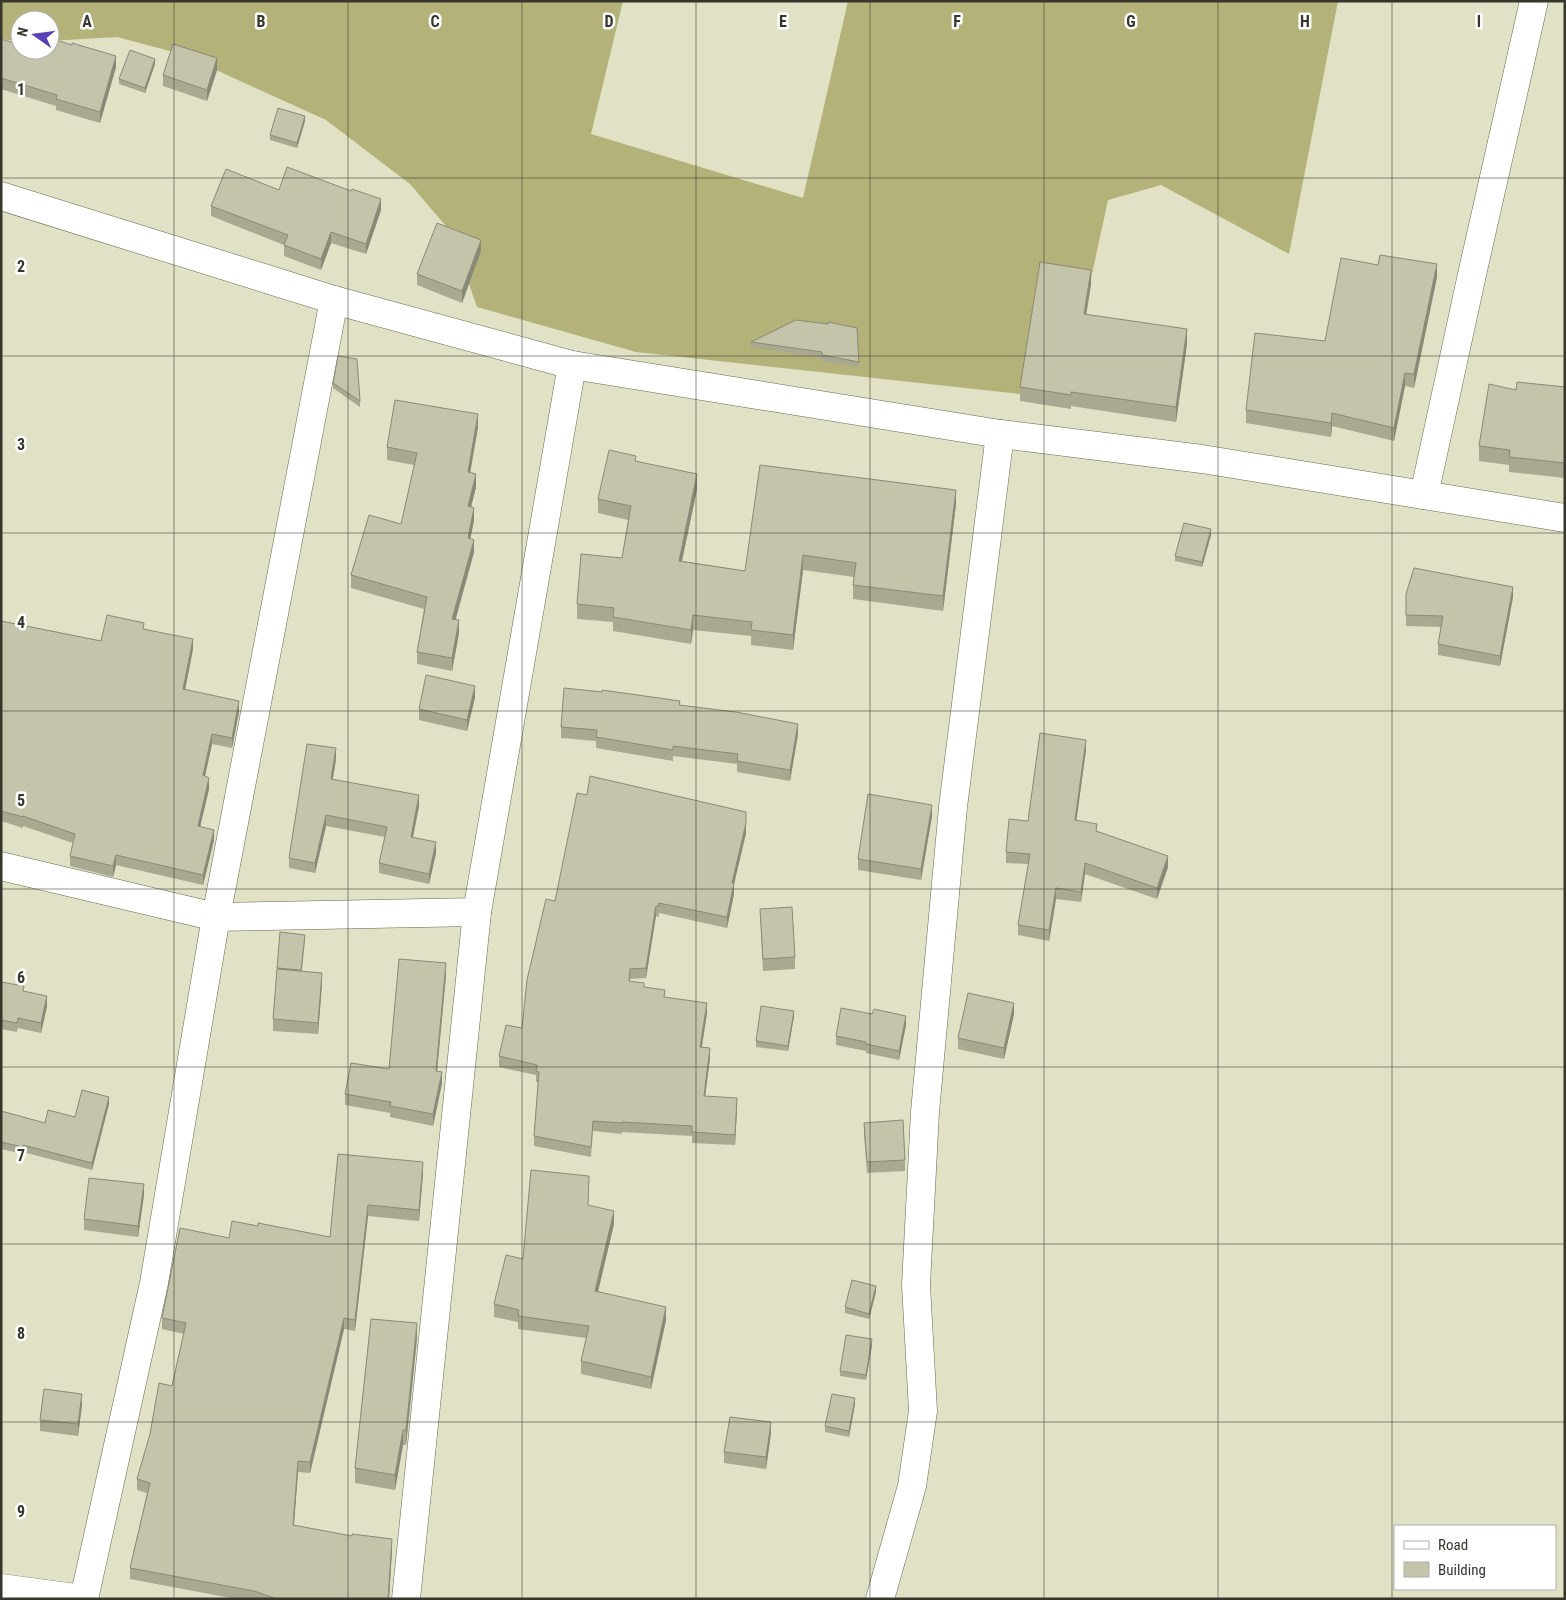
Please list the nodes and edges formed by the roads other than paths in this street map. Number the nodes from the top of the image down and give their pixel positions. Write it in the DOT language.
graph roads {
  1 [pos="1534,1"];
  2 [pos="1,196"];
  3 [pos="334,300"];
  4 [pos="572,365"];
  5 [pos="1000,434"];
  6 [pos="1424,496"];
  7 [pos="1565,518"];
  8 [pos="1,866"];
  9 [pos="477,912"];
  10 [pos="216,917"];
  11 [pos="1,1588"];
  12 [pos="84,1599"];
  13 [pos="406,1599"];
  14 [pos="880,1599"];
  1 -- 6 [label="street"];
  2 -- 3 [label="street"];
  3 -- 4 [label="street"];
  3 -- 10 [label="street"];
  4 -- 5 [label="street"];
  4 -- 9 [label="street"];
  5 -- 6 [label="street"];
  5 -- 14 [label="street"];
  6 -- 7 [label="street"];
  8 -- 10 [label="street"];
  9 -- 10 [label="street"];
  9 -- 13 [label="street"];
  10 -- 12 [label="street"];
  11 -- 12 [label="street"];
}
